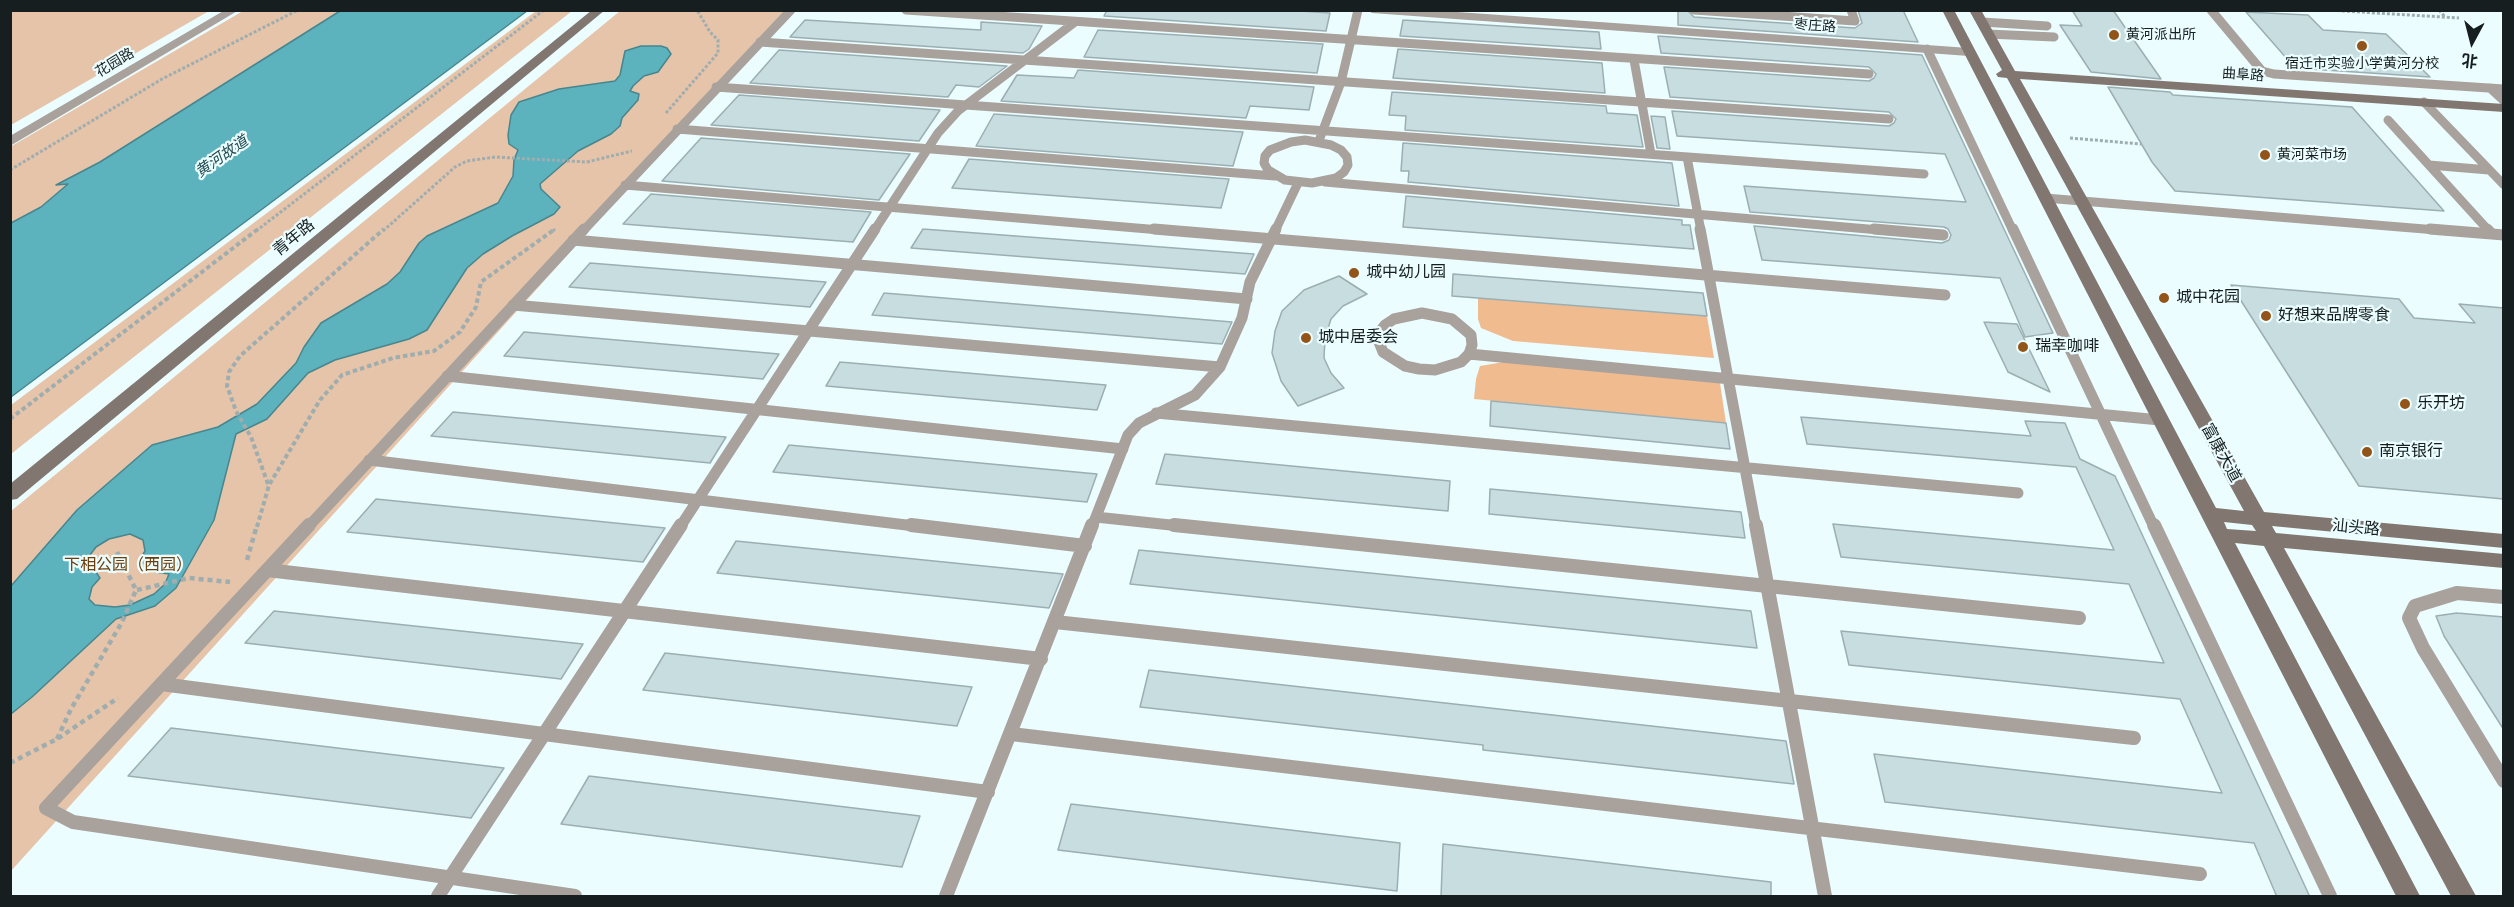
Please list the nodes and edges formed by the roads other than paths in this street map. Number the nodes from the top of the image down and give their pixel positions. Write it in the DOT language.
graph roads {
  1 [pos="234,10"];
  2 [pos="589,10"];
  3 [pos="600,10"];
  4 [pos="791,10"];
  5 [pos="906,10"];
  6 [pos="1358,10"];
  7 [pos="1372,10"];
  8 [pos="1694,10"];
  9 [pos="1851,10"];
  10 [pos="1948,10"];
  11 [pos="2211,10"];
  12 [pos="1075,22"];
  13 [pos="1982,22"];
  14 [pos="2047,26"];
  15 [pos="2054,38"];
  16 [pos="1351,41"];
  17 [pos="760,42"];
  18 [pos="1927,49"];
  19 [pos="1969,52"];
  20 [pos="1025,60"];
  21 [pos="1634,60"];
  22 [pos="1980,72"];
  23 [pos="1869,74"];
  24 [pos="2011,74"];
  25 [pos="1341,82"];
  26 [pos="716,87"];
  27 [pos="2490,88"];
  28 [pos="2504,89"];
  29 [pos="2504,101"];
  30 [pos="1642,102"];
  31 [pos="2424,102"];
  32 [pos="966,105"];
  33 [pos="2504,108"];
  34 [pos="1889,119"];
  35 [pos="2388,120"];
  36 [pos="677,129"];
  37 [pos="1323,131"];
  38 [pos="10,142"];
  39 [pos="1319,142"];
  40 [pos="928,148"];
  41 [pos="1651,154"];
  42 [pos="1687,157"];
  43 [pos="2429,165"];
  44 [pos="2488,170"];
  45 [pos="1924,174"];
  46 [pos="1275,176"];
  47 [pos="1325,182"];
  48 [pos="1298,183"];
  49 [pos="625,185"];
  50 [pos="2504,185"];
  51 [pos="2045,198"];
  52 [pos="2081,201"];
  53 [pos="890,207"];
  54 [pos="1697,214"];
  55 [pos="2492,234"];
  56 [pos="1943,235"];
  57 [pos="2504,235"];
  58 [pos="573,240"];
  59 [pos="1271,240"];
  60 [pos="852,265"];
  61 [pos="1708,274"];
  62 [pos="1945,295"];
  63 [pos="1247,299"];
  64 [pos="513,305"];
  65 [pos="809,331"];
  66 [pos="1469,354"];
  67 [pos="1220,367"];
  68 [pos="447,376"];
  69 [pos="1727,379"];
  70 [pos="757,409"];
  71 [pos="1156,413"];
  72 [pos="2100,414"];
  73 [pos="2160,420"];
  74 [pos="1123,449"];
  75 [pos="369,460"];
  76 [pos="1744,466"];
  77 [pos="10,480"];
  78 [pos="2018,493"];
  79 [pos="10,494"];
  80 [pos="699,500"];
  81 [pos="2208,514"];
  82 [pos="1096,517"];
  83 [pos="2258,518"];
  84 [pos="2219,535"];
  85 [pos="2270,540"];
  86 [pos="2504,541"];
  87 [pos="1085,546"];
  88 [pos="2504,561"];
  89 [pos="267,570"];
  90 [pos="1767,586"];
  91 [pos="2504,597"];
  92 [pos="625,611"];
  93 [pos="2079,618"];
  94 [pos="1055,622"];
  95 [pos="1041,659"];
  96 [pos="161,684"];
  97 [pos="1788,700"];
  98 [pos="545,734"];
  99 [pos="1011,734"];
  100 [pos="2134,738"];
  101 [pos="2504,781"];
  102 [pos="988,792"];
  103 [pos="1812,829"];
  104 [pos="2200,874"];
  105 [pos="450,878"];
  106 [pos="438,897"];
  107 [pos="575,897"];
  108 [pos="946,897"];
  109 [pos="1825,897"];
  110 [pos="2330,897"];
  111 [pos="2408,897"];
  112 [pos="2464,897"];
  1 -- 38 [label="street, 花园路"];
  2 -- 77 [label="street, 青年路"];
  3 -- 79 [label="street, 青年路"];
  4 -- 17 [label="lane"];
  5 -- 12 [label="lane"];
  6 -- 16 [label="lane"];
  7 -- 18 [label="street, 枣庄路"];
  8 -- 9 [label="lane"];
  10 -- 19 [label="street"];
  11 -- 27 [label="lane"];
  12 -- 16 [label="lane"];
  12 -- 20 [label="lane"];
  13 -- 14 [label="lane"];
  13 -- 15 [label="lane"];
  13 -- 24 [label="street, 富康大道"];
  16 -- 21 [label="lane"];
  16 -- 25 [label="lane"];
  17 -- 20 [label="lane"];
  17 -- 26 [label="lane"];
  18 -- 19 [label="street, 枣庄路"];
  18 -- 72 [label="lane"];
  19 -- 22 [label="street"];
  20 -- 25 [label="lane"];
  20 -- 32 [label="lane"];
  21 -- 23 [label="lane"];
  21 -- 30 [label="lane"];
  22 -- 24 [label="street, 曲阜路"];
  22 -- 51 [label="street"];
  24 -- 31 [label="street, 曲阜路"];
  24 -- 52 [label="street, 富康大道"];
  25 -- 30 [label="lane"];
  25 -- 37 [label="lane"];
  26 -- 32 [label="lane"];
  26 -- 36 [label="lane"];
  27 -- 28 [label="lane"];
  27 -- 29 [label="lane"];
  30 -- 34 [label="lane"];
  30 -- 41 [label="lane"];
  31 -- 33 [label="street, 曲阜路"];
  31 -- 44 [label="lane"];
  32 -- 37 [label="lane"];
  32 -- 40 [label="lane"];
  35 -- 43 [label="lane"];
  36 -- 40 [label="lane"];
  36 -- 49 [label="lane"];
  37 -- 39 [label="lane"];
  37 -- 41 [label="lane"];
  39 -- 46 [label="lane"];
  39 -- 47 [label="lane"];
  40 -- 46 [label="lane"];
  40 -- 53 [label="lane"];
  41 -- 42 [label="lane"];
  42 -- 45 [label="lane"];
  42 -- 54 [label="lane"];
  43 -- 44 [label="lane"];
  43 -- 55 [label="lane"];
  44 -- 50 [label="lane"];
  46 -- 48 [label="lane"];
  47 -- 48 [label="lane"];
  47 -- 54 [label="lane"];
  48 -- 59 [label="lane"];
  49 -- 53 [label="lane"];
  49 -- 58 [label="lane"];
  51 -- 52 [label="lane"];
  51 -- 73 [label="street"];
  52 -- 55 [label="lane"];
  52 -- 83 [label="street, 富康大道"];
  53 -- 59 [label="lane"];
  53 -- 60 [label="lane"];
  54 -- 56 [label="lane"];
  54 -- 61 [label="lane"];
  55 -- 57 [label="lane"];
  58 -- 60 [label="lane"];
  58 -- 64 [label="lane"];
  59 -- 61 [label="lane"];
  59 -- 63 [label="lane"];
  60 -- 63 [label="lane"];
  60 -- 65 [label="lane"];
  61 -- 62 [label="lane"];
  61 -- 69 [label="lane"];
  63 -- 67 [label="lane"];
  64 -- 65 [label="lane"];
  64 -- 68 [label="lane"];
  65 -- 67 [label="lane"];
  65 -- 70 [label="lane"];
  66 -- 66 [label="lane"];
  66 -- 69 [label="lane"];
  67 -- 71 [label="lane"];
  68 -- 70 [label="lane"];
  68 -- 75 [label="lane"];
  69 -- 72 [label="lane"];
  69 -- 76 [label="lane"];
  70 -- 74 [label="lane"];
  70 -- 80 [label="lane"];
  71 -- 74 [label="lane"];
  71 -- 76 [label="lane"];
  72 -- 73 [label="lane"];
  72 -- 110 [label="lane"];
  73 -- 81 [label="street"];
  74 -- 82 [label="lane"];
  75 -- 80 [label="lane"];
  75 -- 89 [label="lane"];
  76 -- 78 [label="lane"];
  76 -- 90 [label="lane"];
  80 -- 87 [label="lane"];
  80 -- 92 [label="lane"];
  81 -- 83 [label="street, 汕头路"];
  81 -- 84 [label="street"];
  82 -- 87 [label="lane"];
  82 -- 90 [label="lane"];
  83 -- 85 [label="street, 富康大道"];
  83 -- 86 [label="street, 汕头路"];
  84 -- 85 [label="street, 汕头路"];
  84 -- 111 [label="street"];
  85 -- 88 [label="street, 汕头路"];
  85 -- 112 [label="street, 富康大道"];
  87 -- 94 [label="lane"];
  89 -- 92 [label="lane"];
  89 -- 96 [label="lane"];
  90 -- 93 [label="lane"];
  90 -- 97 [label="lane"];
  91 -- 101 [label="lane"];
  92 -- 95 [label="lane"];
  92 -- 98 [label="lane"];
  94 -- 95 [label="lane"];
  94 -- 97 [label="lane"];
  95 -- 99 [label="lane"];
  96 -- 98 [label="lane"];
  96 -- 105 [label="lane"];
  97 -- 100 [label="lane"];
  97 -- 103 [label="lane"];
  98 -- 102 [label="lane"];
  98 -- 105 [label="lane"];
  99 -- 102 [label="lane"];
  99 -- 103 [label="lane"];
  102 -- 108 [label="lane"];
  103 -- 104 [label="lane"];
  103 -- 109 [label="lane"];
  105 -- 106 [label="lane"];
  105 -- 107 [label="lane"];
}
